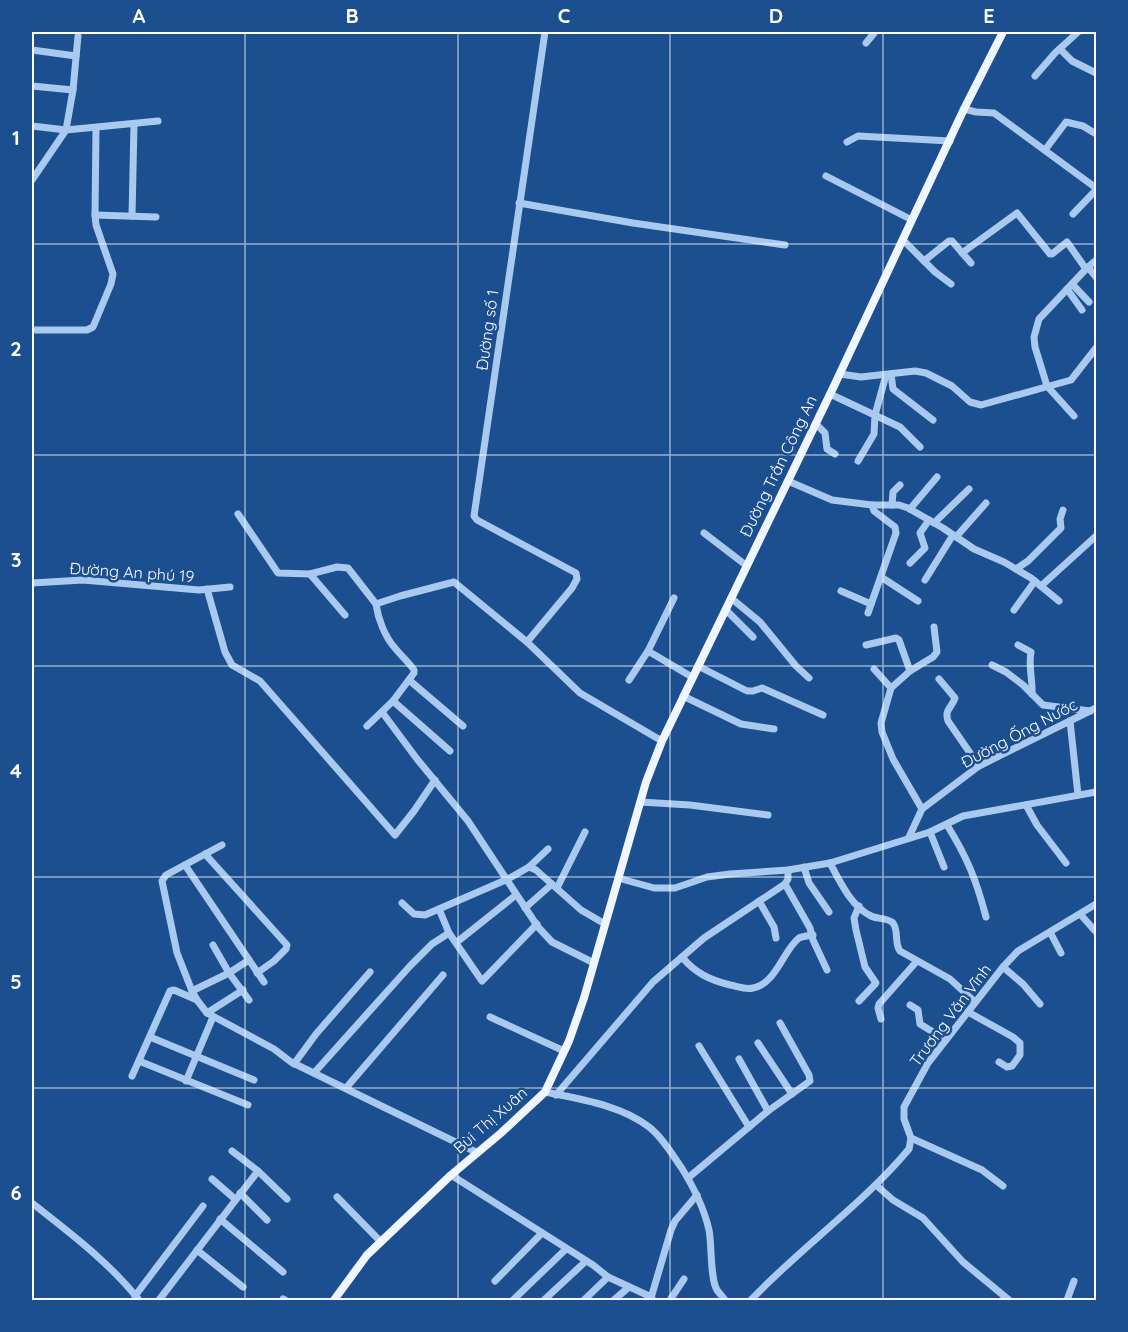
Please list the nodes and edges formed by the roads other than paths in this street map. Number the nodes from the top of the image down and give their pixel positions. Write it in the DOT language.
graph roads {
  1 [pos="545,32"];
  2 [pos="875,32"];
  3 [pos="1003,32"];
  4 [pos="1078,32"];
  5 [pos="78,36"];
  6 [pos="866,43"];
  7 [pos="1060,49"];
  8 [pos="32,50"];
  9 [pos="76,56"];
  10 [pos="1096,73"];
  11 [pos="1035,76"];
  12 [pos="32,86"];
  13 [pos="73,90"];
  14 [pos="964,109"];
  15 [pos="158,121"];
  16 [pos="134,124"];
  17 [pos="32,126"];
  18 [pos="96,128"];
  19 [pos="66,130"];
  20 [pos="1096,134"];
  21 [pos="950,141"];
  22 [pos="847,142"];
  23 [pos="1045,150"];
  24 [pos="826,176"];
  25 [pos="32,180"];
  26 [pos="1096,189"];
  27 [pos="519,203"];
  28 [pos="1073,214"];
  29 [pos="95,215"];
  30 [pos="132,216"];
  31 [pos="156,217"];
  32 [pos="912,220"];
  33 [pos="903,240"];
  34 [pos="785,245"];
  35 [pos="962,253"];
  36 [pos="1096,260"];
  37 [pos="924,261"];
  38 [pos="971,263"];
  39 [pos="1087,268"];
  40 [pos="1096,277"];
  41 [pos="951,284"];
  42 [pos="1070,286"];
  43 [pos="1089,302"];
  44 [pos="1082,310"];
  45 [pos="32,330"];
  46 [pos="1096,348"];
  47 [pos="840,374"];
  48 [pos="889,374"];
  49 [pos="1047,386"];
  50 [pos="830,394"];
  51 [pos="875,415"];
  52 [pos="1074,416"];
  53 [pos="933,420"];
  54 [pos="816,424"];
  55 [pos="920,447"];
  56 [pos="835,454"];
  57 [pos="858,460"];
  58 [pos="937,477"];
  59 [pos="788,481"];
  60 [pos="900,485"];
  61 [pos="969,489"];
  62 [pos="986,503"];
  63 [pos="872,505"];
  64 [pos="892,505"];
  65 [pos="910,509"];
  66 [pos="1063,510"];
  67 [pos="238,514"];
  68 [pos="932,522"];
  69 [pos="704,533"];
  70 [pos="955,536"];
  71 [pos="1096,536"];
  72 [pos="910,563"];
  73 [pos="747,566"];
  74 [pos="1016,569"];
  75 [pos="310,574"];
  76 [pos="881,577"];
  77 [pos="925,580"];
  78 [pos="32,583"];
  79 [pos="1038,584"];
  80 [pos="230,587"];
  81 [pos="207,589"];
  82 [pos="841,591"];
  83 [pos="674,598"];
  84 [pos="731,598"];
  85 [pos="1059,600"];
  86 [pos="918,601"];
  87 [pos="376,604"];
  88 [pos="871,604"];
  89 [pos="726,610"];
  90 [pos="1014,610"];
  91 [pos="868,613"];
  92 [pos="345,615"];
  93 [pos="934,627"];
  94 [pos="753,637"];
  95 [pos="530,640"];
  96 [pos="866,645"];
  97 [pos="1018,645"];
  98 [pos="648,651"];
  99 [pos="992,665"];
  100 [pos="698,666"];
  101 [pos="874,669"];
  102 [pos="910,671"];
  103 [pos="692,677"];
  104 [pos="809,678"];
  105 [pos="939,679"];
  106 [pos="408,680"];
  107 [pos="629,680"];
  108 [pos="891,688"];
  109 [pos="1032,694"];
  110 [pos="683,696"];
  111 [pos="393,701"];
  112 [pos="1093,709"];
  113 [pos="382,712"];
  114 [pos="823,715"];
  115 [pos="1070,721"];
  116 [pos="367,726"];
  117 [pos="464,726"];
  118 [pos="774,729"];
  119 [pos="662,741"];
  120 [pos="450,751"];
  121 [pos="979,766"];
  122 [pos="435,780"];
  123 [pos="1096,792"];
  124 [pos="1078,795"];
  125 [pos="640,802"];
  126 [pos="1026,805"];
  127 [pos="922,810"];
  128 [pos="768,815"];
  129 [pos="947,825"];
  130 [pos="585,832"];
  131 [pos="930,832"];
  132 [pos="909,837"];
  133 [pos="222,845"];
  134 [pos="548,849"];
  135 [pos="205,854"];
  136 [pos="830,863"];
  137 [pos="1066,863"];
  138 [pos="185,865"];
  139 [pos="529,867"];
  140 [pos="804,867"];
  141 [pos="944,867"];
  142 [pos="788,870"];
  143 [pos="618,878"];
  144 [pos="508,879"];
  145 [pos="785,884"];
  146 [pos="555,886"];
  147 [pos="516,896"];
  148 [pos="759,901"];
  149 [pos="402,903"];
  150 [pos="1096,904"];
  151 [pos="859,906"];
  152 [pos="525,908"];
  153 [pos="439,909"];
  154 [pos="829,912"];
  155 [pos="1081,915"];
  156 [pos="986,917"];
  157 [pos="537,924"];
  158 [pos="605,924"];
  159 [pos="1050,932"];
  160 [pos="1096,932"];
  161 [pos="449,933"];
  162 [pos="813,935"];
  163 [pos="776,938"];
  164 [pos="457,942"];
  165 [pos="213,945"];
  166 [pos="1061,953"];
  167 [pos="682,957"];
  168 [pos="249,960"];
  169 [pos="917,962"];
  170 [pos="594,963"];
  171 [pos="1003,967"];
  172 [pos="827,970"];
  173 [pos="370,972"];
  174 [pos="229,973"];
  175 [pos="257,973"];
  176 [pos="443,975"];
  177 [pos="264,982"];
  178 [pos="243,990"];
  179 [pos="192,991"];
  180 [pos="197,1000"];
  181 [pos="249,1000"];
  182 [pos="859,1000"];
  183 [pos="975,1002"];
  184 [pos="1040,1004"];
  185 [pos="910,1005"];
  186 [pos="968,1012"];
  187 [pos="210,1015"];
  188 [pos="490,1017"];
  189 [pos="881,1019"];
  190 [pos="780,1023"];
  191 [pos="150,1037"];
  192 [pos="946,1040"];
  193 [pos="758,1042"];
  194 [pos="699,1046"];
  195 [pos="564,1051"];
  196 [pos="196,1056"];
  197 [pos="739,1059"];
  198 [pos="139,1061"];
  199 [pos="999,1062"];
  200 [pos="294,1064"];
  201 [pos="314,1073"];
  202 [pos="132,1076"];
  203 [pos="254,1080"];
  204 [pos="186,1081"];
  205 [pos="346,1088"];
  206 [pos="544,1092"];
  207 [pos="792,1094"];
  208 [pos="556,1095"];
  209 [pos="248,1105"];
  210 [pos="768,1111"];
  211 [pos="749,1127"];
  212 [pos="911,1138"];
  213 [pos="232,1151"];
  214 [pos="937,1151"];
  215 [pos="476,1152"];
  216 [pos="946,1162"];
  217 [pos="258,1171"];
  218 [pos="451,1175"];
  219 [pos="688,1178"];
  220 [pos="212,1179"];
  221 [pos="876,1185"];
  222 [pos="1003,1186"];
  223 [pos="697,1195"];
  224 [pos="238,1196"];
  225 [pos="337,1197"];
  226 [pos="287,1199"];
  227 [pos="32,1203"];
  228 [pos="203,1206"];
  229 [pos="220,1218"];
  230 [pos="267,1220"];
  231 [pos="542,1233"];
  232 [pos="381,1242"];
  233 [pos="566,1249"];
  234 [pos="197,1250"];
  235 [pos="586,1261"];
  236 [pos="283,1272"];
  237 [pos="608,1277"];
  238 [pos="684,1280"];
  239 [pos="495,1281"];
  240 [pos="1074,1281"];
  241 [pos="243,1287"];
  242 [pos="629,1287"];
  243 [pos="137,1298"];
  244 [pos="648,1299"];
  245 [pos="159,1300"];
  246 [pos="334,1300"];
  247 [pos="513,1300"];
  248 [pos="544,1300"];
  249 [pos="584,1300"];
  250 [pos="614,1300"];
  251 [pos="670,1300"];
  252 [pos="725,1300"];
  253 [pos="754,1300"];
  254 [pos="1009,1300"];
  255 [pos="1067,1300"];
  1 -- 27 [label="street, Đường số 1"];
  2 -- 6 [label="street"];
  3 -- 14 [label="main road, Đường Trần Công An"];
  4 -- 7 [label="street"];
  5 -- 9 [label="street"];
  7 -- 10 [label="street"];
  7 -- 11 [label="street"];
  8 -- 9 [label="street"];
  9 -- 13 [label="street"];
  12 -- 13 [label="street"];
  13 -- 19 [label="street"];
  14 -- 21 [label="main road, Đường Trần Công An"];
  14 -- 23 [label="street"];
  15 -- 16 [label="street"];
  16 -- 18 [label="street"];
  16 -- 30 [label="street"];
  17 -- 19 [label="street"];
  18 -- 19 [label="street"];
  18 -- 29 [label="street"];
  19 -- 25 [label="street"];
  20 -- 23 [label="street"];
  21 -- 22 [label="street"];
  21 -- 32 [label="main road, Đường Trần Công An"];
  23 -- 26 [label="street"];
  24 -- 32 [label="street"];
  26 -- 28 [label="street"];
  27 -- 34 [label="street"];
  27 -- 95 [label="street, Đường số 1"];
  29 -- 30 [label="street"];
  29 -- 45 [label="street"];
  30 -- 31 [label="street"];
  32 -- 33 [label="main road, Đường Trần Công An"];
  33 -- 37 [label="street"];
  33 -- 47 [label="main road, Đường Trần Công An"];
  35 -- 37 [label="street"];
  35 -- 38 [label="street"];
  35 -- 39 [label="street"];
  36 -- 39 [label="street"];
  37 -- 41 [label="street"];
  39 -- 40 [label="street"];
  39 -- 42 [label="street"];
  42 -- 43 [label="street"];
  42 -- 44 [label="street"];
  42 -- 49 [label="street"];
  46 -- 49 [label="street"];
  47 -- 48 [label="street"];
  47 -- 50 [label="main road, Đường Trần Công An"];
  48 -- 49 [label="street"];
  48 -- 51 [label="street"];
  48 -- 53 [label="street"];
  49 -- 52 [label="street"];
  50 -- 51 [label="street"];
  50 -- 54 [label="main road, Đường Trần Công An"];
  51 -- 55 [label="street"];
  51 -- 57 [label="street"];
  54 -- 56 [label="street"];
  54 -- 59 [label="main road, Đường Trần Công An"];
  58 -- 65 [label="street"];
  59 -- 63 [label="street"];
  59 -- 73 [label="main road, Đường Trần Công An"];
  60 -- 64 [label="street"];
  61 -- 68 [label="street"];
  62 -- 70 [label="street"];
  63 -- 64 [label="street"];
  63 -- 76 [label="street"];
  64 -- 65 [label="street"];
  65 -- 68 [label="street"];
  66 -- 74 [label="street"];
  67 -- 75 [label="street"];
  68 -- 70 [label="street"];
  68 -- 72 [label="street"];
  69 -- 73 [label="street"];
  70 -- 74 [label="street"];
  70 -- 77 [label="street"];
  71 -- 79 [label="street"];
  73 -- 84 [label="main road, Đường Trần Công An"];
  74 -- 79 [label="street"];
  75 -- 87 [label="street"];
  75 -- 92 [label="street"];
  76 -- 86 [label="street"];
  76 -- 88 [label="street"];
  78 -- 81 [label="street, Đường An phú 19"];
  79 -- 85 [label="street"];
  79 -- 90 [label="street"];
  80 -- 81 [label="street, Đường An phú 19"];
  81 -- 122 [label="street"];
  82 -- 88 [label="street"];
  83 -- 98 [label="street"];
  84 -- 89 [label="main road, Đường Trần Công An"];
  84 -- 104 [label="street"];
  87 -- 95 [label="street"];
  87 -- 106 [label="street"];
  88 -- 91 [label="street"];
  89 -- 94 [label="street"];
  89 -- 100 [label="main road, Đường Trần Công An"];
  93 -- 102 [label="street"];
  95 -- 119 [label="street"];
  96 -- 102 [label="street"];
  97 -- 109 [label="street"];
  98 -- 103 [label="street"];
  98 -- 107 [label="street"];
  99 -- 109 [label="street"];
  100 -- 103 [label="main road, Đường Trần Công An"];
  100 -- 114 [label="street"];
  101 -- 108 [label="street"];
  102 -- 108 [label="street"];
  103 -- 110 [label="main road, Đường Trần Công An"];
  105 -- 121 [label="street"];
  106 -- 111 [label="street"];
  106 -- 117 [label="street"];
  108 -- 127 [label="street"];
  109 -- 112 [label="street"];
  110 -- 118 [label="street"];
  110 -- 119 [label="main road, Đường Trần Công An"];
  111 -- 113 [label="street"];
  111 -- 120 [label="street"];
  112 -- 115 [label="street, Đường Ống Nước"];
  113 -- 116 [label="street"];
  113 -- 122 [label="street"];
  115 -- 121 [label="street, Đường Ống Nước"];
  115 -- 124 [label="street"];
  119 -- 125 [label="main road, Đường Trần Công An"];
  121 -- 127 [label="street, Đường Ống Nước"];
  122 -- 144 [label="street"];
  123 -- 124 [label="street"];
  124 -- 126 [label="street"];
  125 -- 128 [label="street"];
  125 -- 143 [label="main road, Đường Trần Công An"];
  126 -- 129 [label="street"];
  126 -- 137 [label="street"];
  127 -- 132 [label="street, Đường Ống Nước"];
  129 -- 131 [label="street"];
  129 -- 156 [label="street"];
  130 -- 146 [label="street"];
  131 -- 132 [label="street"];
  131 -- 141 [label="street"];
  132 -- 136 [label="street"];
  133 -- 135 [label="street"];
  134 -- 139 [label="street"];
  135 -- 138 [label="street"];
  135 -- 175 [label="street"];
  136 -- 140 [label="street"];
  136 -- 151 [label="street"];
  138 -- 168 [label="street"];
  138 -- 179 [label="street"];
  139 -- 144 [label="street"];
  139 -- 146 [label="street"];
  140 -- 142 [label="street"];
  140 -- 154 [label="street"];
  142 -- 143 [label="street"];
  142 -- 145 [label="street"];
  143 -- 158 [label="main road, Đường Trần Công An"];
  144 -- 147 [label="street"];
  144 -- 153 [label="street"];
  145 -- 148 [label="street"];
  145 -- 162 [label="street"];
  146 -- 152 [label="street"];
  146 -- 158 [label="street"];
  147 -- 152 [label="street"];
  147 -- 164 [label="street"];
  148 -- 163 [label="street"];
  148 -- 167 [label="street"];
  149 -- 153 [label="street"];
  150 -- 155 [label="street, Trương Văn Vĩnh"];
  151 -- 169 [label="street"];
  151 -- 182 [label="street"];
  152 -- 157 [label="street"];
  153 -- 161 [label="street"];
  155 -- 159 [label="street, Trương Văn Vĩnh"];
  155 -- 160 [label="street"];
  157 -- 164 [label="street"];
  157 -- 170 [label="street"];
  158 -- 170 [label="main road, Bùi Thị Xuân"];
  159 -- 166 [label="street"];
  159 -- 171 [label="street, Trương Văn Vĩnh"];
  161 -- 164 [label="street"];
  161 -- 201 [label="street"];
  162 -- 167 [label="street"];
  162 -- 172 [label="street"];
  165 -- 174 [label="street"];
  167 -- 208 [label="street"];
  168 -- 174 [label="street"];
  168 -- 175 [label="street"];
  169 -- 183 [label="street"];
  169 -- 189 [label="street"];
  170 -- 195 [label="main road, Bùi Thị Xuân"];
  171 -- 183 [label="street, Trương Văn Vĩnh"];
  171 -- 184 [label="street"];
  173 -- 200 [label="street"];
  174 -- 178 [label="street"];
  174 -- 179 [label="street"];
  175 -- 177 [label="street"];
  176 -- 205 [label="street"];
  178 -- 181 [label="street"];
  178 -- 187 [label="street"];
  179 -- 180 [label="street"];
  180 -- 187 [label="street"];
  180 -- 191 [label="street"];
  183 -- 186 [label="street, Trương Văn Vĩnh"];
  185 -- 192 [label="street"];
  186 -- 192 [label="street, Trương Văn Vĩnh"];
  186 -- 199 [label="street"];
  187 -- 196 [label="street"];
  187 -- 200 [label="street"];
  188 -- 195 [label="street"];
  190 -- 207 [label="street"];
  191 -- 196 [label="street"];
  191 -- 198 [label="street"];
  192 -- 212 [label="street, Trương Văn Vĩnh"];
  193 -- 207 [label="street"];
  194 -- 211 [label="street"];
  195 -- 206 [label="main road, Bùi Thị Xuân"];
  196 -- 203 [label="street"];
  196 -- 204 [label="street"];
  197 -- 210 [label="street"];
  198 -- 202 [label="street"];
  198 -- 204 [label="street"];
  200 -- 201 [label="street"];
  201 -- 205 [label="street"];
  204 -- 209 [label="street"];
  205 -- 215 [label="street"];
  206 -- 208 [label="street"];
  206 -- 215 [label="main road, Bùi Thị Xuân"];
  207 -- 210 [label="street"];
  208 -- 219 [label="street"];
  210 -- 211 [label="street"];
  211 -- 219 [label="street"];
  212 -- 214 [label="street"];
  212 -- 221 [label="street"];
  213 -- 217 [label="street"];
  214 -- 216 [label="street"];
  214 -- 222 [label="street"];
  215 -- 218 [label="main road, Bùi Thị Xuân"];
  217 -- 224 [label="street"];
  217 -- 226 [label="street"];
  218 -- 231 [label="street"];
  218 -- 232 [label="main road, Bùi Thị Xuân"];
  219 -- 223 [label="street"];
  220 -- 224 [label="street"];
  221 -- 253 [label="street"];
  221 -- 254 [label="street"];
  223 -- 244 [label="street"];
  223 -- 252 [label="street"];
  224 -- 229 [label="street"];
  224 -- 230 [label="street"];
  225 -- 232 [label="street"];
  227 -- 243 [label="street"];
  228 -- 243 [label="street"];
  229 -- 234 [label="street"];
  229 -- 236 [label="street"];
  231 -- 233 [label="street"];
  231 -- 239 [label="street"];
  232 -- 246 [label="main road, Bùi Thị Xuân"];
  233 -- 235 [label="street"];
  233 -- 247 [label="street"];
  234 -- 241 [label="street"];
  234 -- 245 [label="street"];
  235 -- 237 [label="street"];
  235 -- 248 [label="street"];
  237 -- 242 [label="street"];
  237 -- 249 [label="street"];
  238 -- 251 [label="street"];
  240 -- 255 [label="street"];
  242 -- 244 [label="street"];
  242 -- 250 [label="street"];
}
